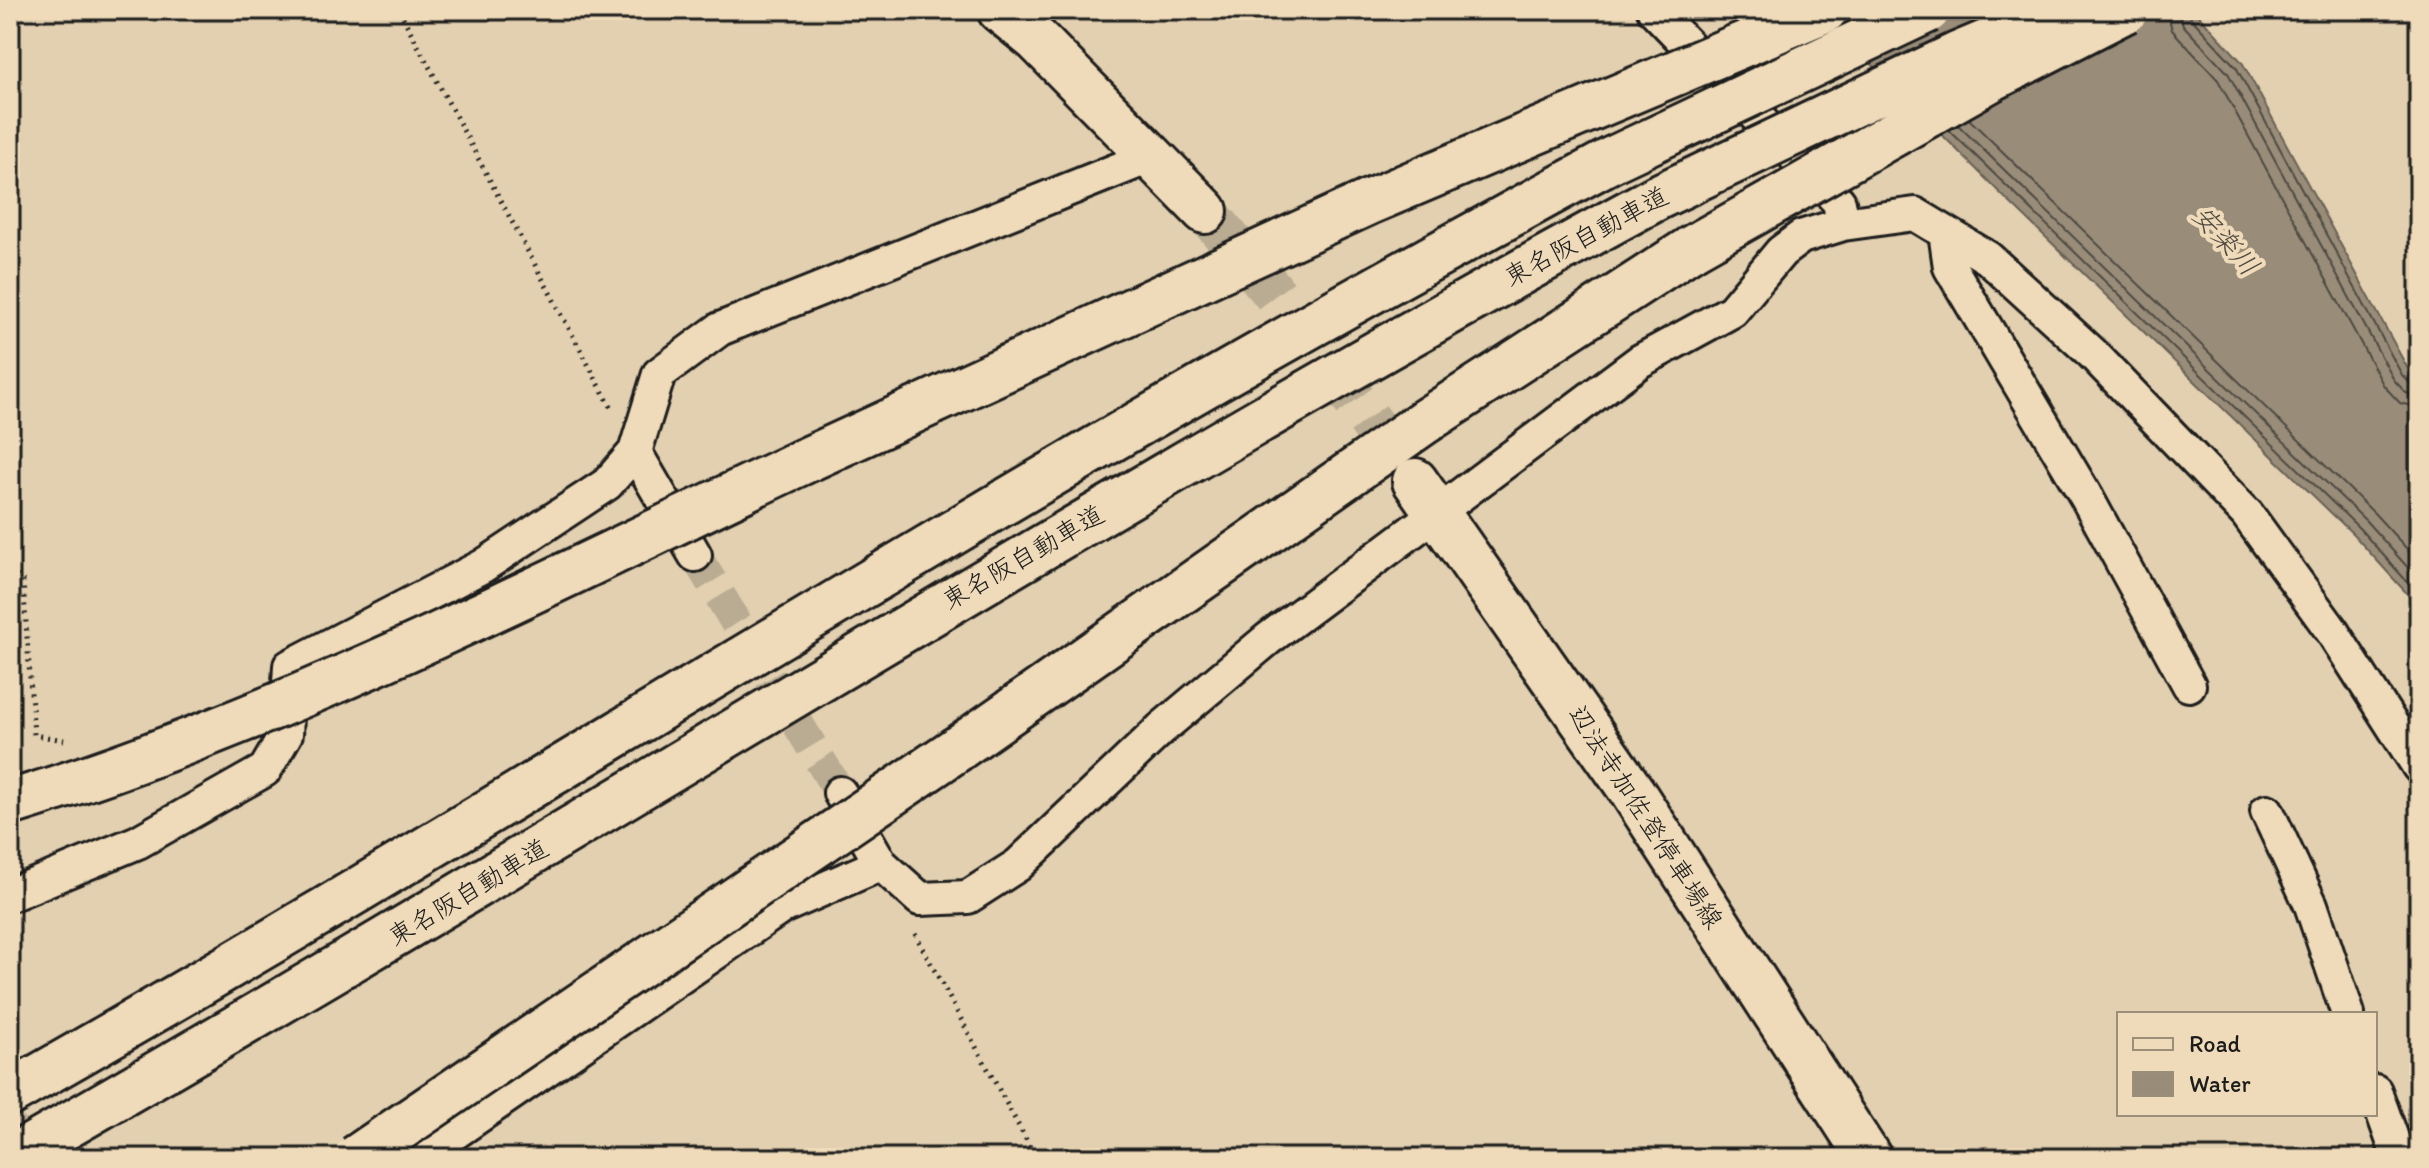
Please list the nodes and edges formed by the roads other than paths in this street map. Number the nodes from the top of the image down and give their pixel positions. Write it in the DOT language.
graph roads {
  1 [pos="1000,10"];
  2 [pos="1654,10"];
  3 [pos="1825,10"];
  4 [pos="1928,10"];
  5 [pos="2064,10"];
  6 [pos="2126,10"];
  7 [pos="1152,156"];
  8 [pos="1205,211"];
  9 [pos="1843,224"];
  10 [pos="1945,232"];
  11 [pos="635,452"];
  12 [pos="1426,496"];
  13 [pos="695,555"];
  14 [pos="2189,685"];
  15 [pos="2419,767"];
  16 [pos="840,793"];
  17 [pos="10,803"];
  18 [pos="2267,811"];
  19 [pos="881,864"];
  20 [pos="10,895"];
  21 [pos="2347,1012"];
  22 [pos="10,1093"];
  23 [pos="2377,1097"];
  24 [pos="11,1158"];
  25 [pos="356,1158"];
  26 [pos="418,1158"];
  27 [pos="1869,1158"];
  28 [pos="2399,1158"];
  1 -- 7 [label="main road"];
  2 -- 9 [label="street"];
  3 -- 17 [label="main road, bridge"];
  4 -- 22 [label="main road, 東名阪自動車道, bridge"];
  5 -- 24 [label="main road, 東名阪自動車道, bridge"];
  6 -- 25 [label="main road, bridge"];
  7 -- 8 [label="main road"];
  7 -- 11 [label="street"];
  9 -- 10 [label="street"];
  9 -- 12 [label="street"];
  10 -- 14 [label="street"];
  10 -- 15 [label="street"];
  11 -- 13 [label="street"];
  11 -- 20 [label="street"];
  12 -- 19 [label="street"];
  12 -- 27 [label="main road, 辺法寺加佐登停車場線"];
  16 -- 19 [label="street"];
  18 -- 21 [label="street"];
  19 -- 26 [label="street"];
  23 -- 28 [label="street"];
}
